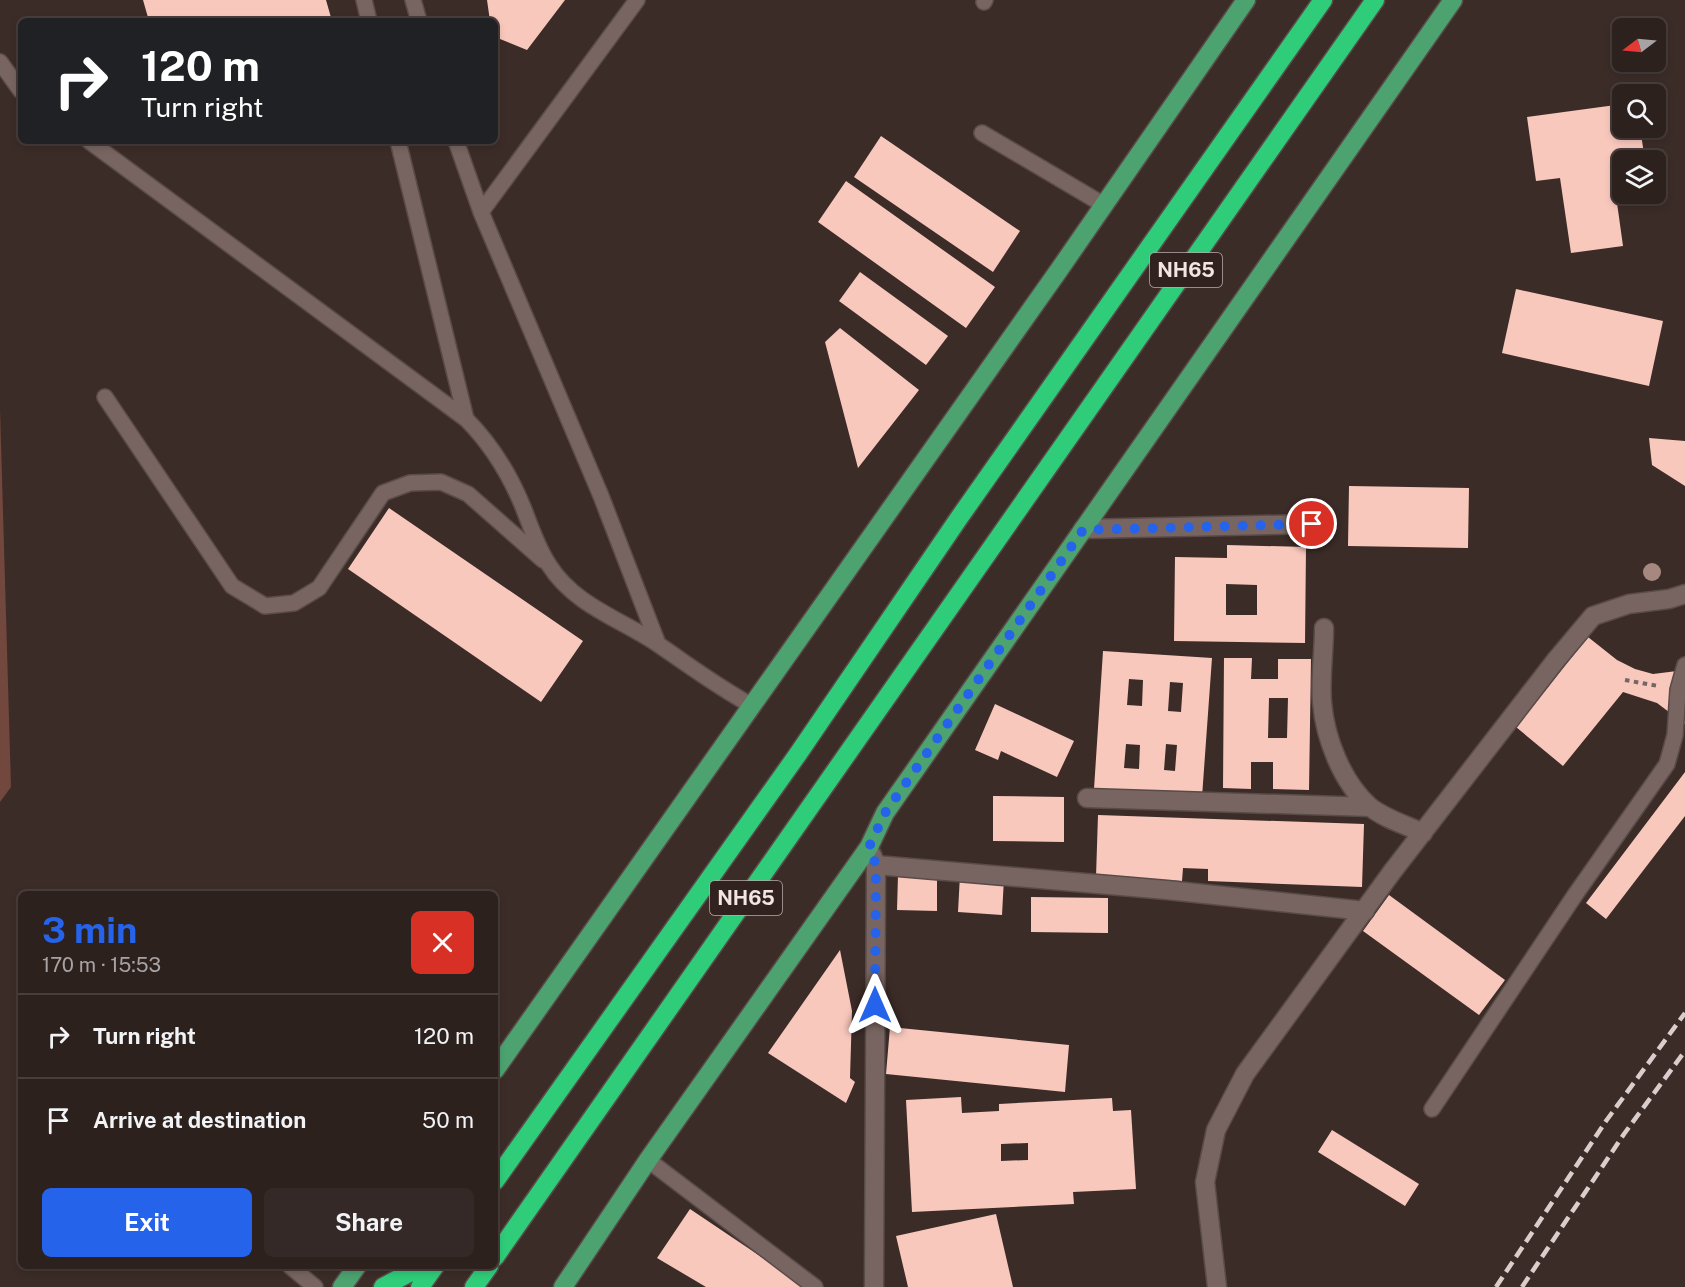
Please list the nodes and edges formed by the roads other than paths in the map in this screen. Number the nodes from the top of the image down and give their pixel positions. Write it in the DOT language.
graph roads {
  1 [pos="364,0"];
  2 [pos="413,0"];
  3 [pos="637,0"];
  4 [pos="1246,0"];
  5 [pos="1323,0"];
  6 [pos="1375,0"];
  7 [pos="1453,0"];
  8 [pos="368,18"];
  9 [pos="418,18"];
  10 [pos="0,62"];
  11 [pos="18,87"];
  12 [pos="982,133"];
  13 [pos="93,144"];
  14 [pos="399,144"];
  15 [pos="457,144"];
  16 [pos="1104,205"];
  17 [pos="481,212"];
  18 [pos="105,397"];
  19 [pos="466,419"];
  20 [pos="1312,524"];
  21 [pos="1083,530"];
  22 [pos="549,566"];
  23 [pos="1685,594"];
  24 [pos="1324,628"];
  25 [pos="658,644"];
  26 [pos="1685,664"];
  27 [pos="751,705"];
  28 [pos="1087,798"];
  29 [pos="1370,807"];
  30 [pos="1423,833"];
  31 [pos="869,847"];
  32 [pos="876,865"];
  33 [pos="1365,911"];
  34 [pos="498,1066"];
  35 [pos="1432,1109"];
  36 [pos="648,1160"];
  37 [pos="498,1177"];
  38 [pos="498,1253"];
  39 [pos="294,1269"];
  40 [pos="355,1269"];
  41 [pos="416,1269"];
  42 [pos="433,1269"];
  43 [pos="487,1269"];
  44 [pos="315,1287"];
  45 [pos="342,1287"];
  46 [pos="382,1287"];
  47 [pos="420,1287"];
  48 [pos="474,1287"];
  49 [pos="563,1287"];
  50 [pos="815,1287"];
  51 [pos="874,1287"];
  52 [pos="1218,1287"];
  1 -- 8 [label="lane"];
  2 -- 9 [label="lane"];
  3 -- 17 [label="lane"];
  4 -- 16 [label="main road"];
  5 -- 37 [label="highway, NH65"];
  6 -- 38 [label="highway, NH65"];
  7 -- 21 [label="main road"];
  10 -- 11 [label="lane"];
  12 -- 16 [label="lane"];
  13 -- 19 [label="lane"];
  14 -- 19 [label="lane"];
  15 -- 17 [label="lane"];
  16 -- 27 [label="main road"];
  17 -- 25 [label="lane"];
  18 -- 22 [label="lane"];
  19 -- 22 [label="lane"];
  20 -- 21 [label="street"];
  21 -- 31 [label="main road"];
  22 -- 25 [label="lane"];
  23 -- 30 [label="street"];
  24 -- 29 [label="street"];
  25 -- 27 [label="lane"];
  26 -- 35 [label="lane"];
  27 -- 34 [label="main road"];
  28 -- 29 [label="street"];
  29 -- 30 [label="street"];
  30 -- 33 [label="street"];
  31 -- 32 [label="street"];
  31 -- 36 [label="main road"];
  32 -- 33 [label="street"];
  32 -- 51 [label="street"];
  33 -- 52 [label="street"];
  36 -- 49 [label="main road"];
  36 -- 50 [label="lane"];
  39 -- 44 [label="lane"];
  40 -- 45 [label="main road"];
  41 -- 46 [label="highway"];
  42 -- 47 [label="highway"];
  43 -- 48 [label="highway"];
}
